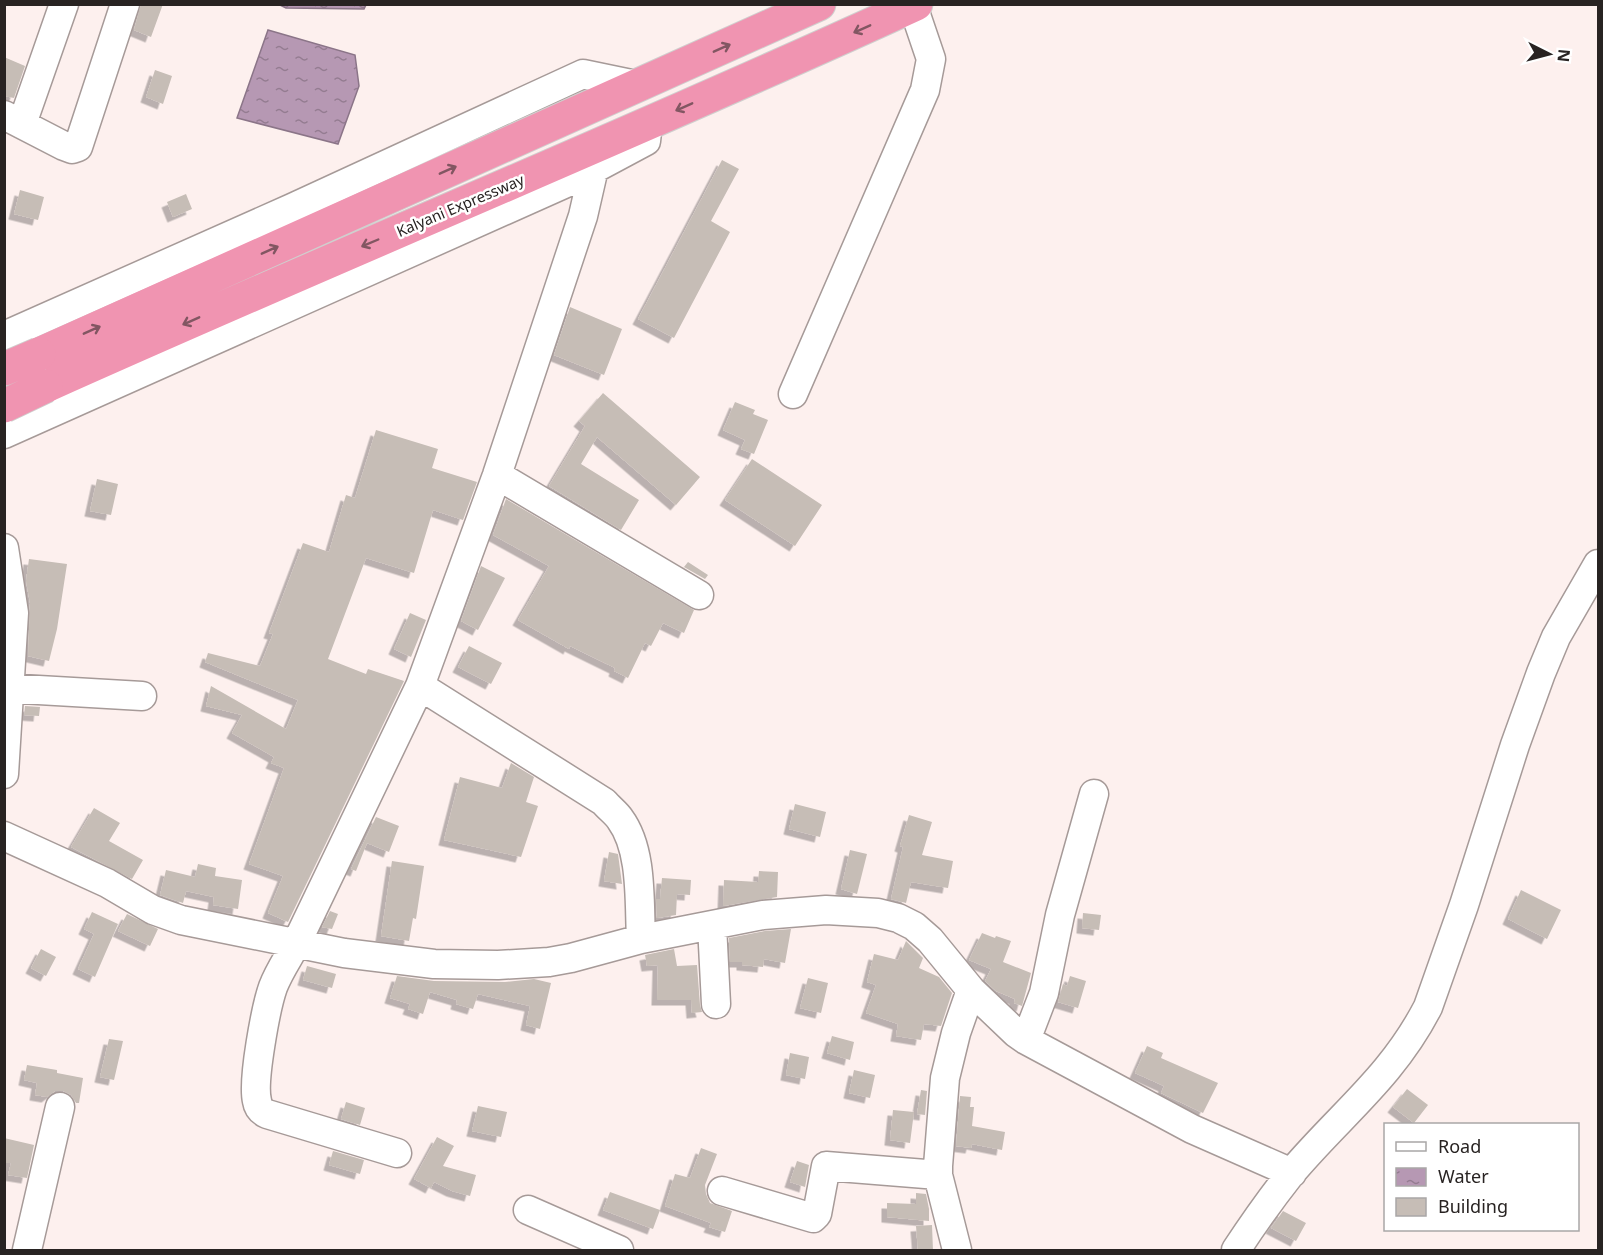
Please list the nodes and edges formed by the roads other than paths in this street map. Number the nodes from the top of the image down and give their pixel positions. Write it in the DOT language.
graph roads {
  1 [pos="64,4"];
  2 [pos="125,4"];
  3 [pos="819,4"];
  4 [pos="914,5"];
  5 [pos="636,85"];
  6 [pos="14,119"];
  7 [pos="648,123"];
  8 [pos="594,168"];
  9 [pos="5,333"];
  10 [pos="4,369"];
  11 [pos="793,394"];
  12 [pos="4,406"];
  13 [pos="33,422"];
  14 [pos="4,434"];
  15 [pos="497,475"];
  16 [pos="4,548"];
  17 [pos="1599,564"];
  18 [pos="699,595"];
  19 [pos="420,686"];
  20 [pos="7,688"];
  21 [pos="142,696"];
  22 [pos="4,774"];
  23 [pos="1094,794"];
  24 [pos="4,836"];
  25 [pos="712,925"];
  26 [pos="641,939"];
  27 [pos="297,942"];
  28 [pos="971,990"];
  29 [pos="716,1004"];
  30 [pos="1026,1040"];
  31 [pos="60,1107"];
  32 [pos="397,1153"];
  33 [pos="1292,1173"];
  34 [pos="939,1175"];
  35 [pos="722,1191"];
  36 [pos="528,1210"];
  37 [pos="27,1251"];
  38 [pos="620,1251"];
  39 [pos="957,1251"];
  40 [pos="1236,1251"];
  1 -- 6 [label="street"];
  2 -- 6 [label="street"];
  5 -- 3 [label="highway, one-way"];
  4 -- 7 [label="highway, Kalyani Expressway, one-way"];
  4 -- 11 [label="street"];
  5 -- 9 [label="street"];
  10 -- 5 [label="highway, one-way, bridge"];
  7 -- 8 [label="street"];
  7 -- 12 [label="highway, Kalyani Expressway, one-way, bridge"];
  8 -- 13 [label="street"];
  8 -- 15 [label="street"];
  9 -- 13 [label="street"];
  13 -- 14 [label="street"];
  15 -- 18 [label="street"];
  15 -- 19 [label="street"];
  16 -- 20 [label="street"];
  17 -- 33 [label="street"];
  19 -- 26 [label="street"];
  19 -- 27 [label="street"];
  20 -- 21 [label="street"];
  20 -- 22 [label="street"];
  23 -- 30 [label="street"];
  24 -- 27 [label="street"];
  25 -- 26 [label="street"];
  25 -- 28 [label="street"];
  25 -- 29 [label="street"];
  26 -- 27 [label="street"];
  27 -- 32 [label="street"];
  28 -- 30 [label="street"];
  28 -- 34 [label="street"];
  30 -- 33 [label="street"];
  31 -- 37 [label="street"];
  33 -- 40 [label="street"];
  34 -- 35 [label="street"];
  34 -- 39 [label="street"];
  36 -- 38 [label="street"];
}
